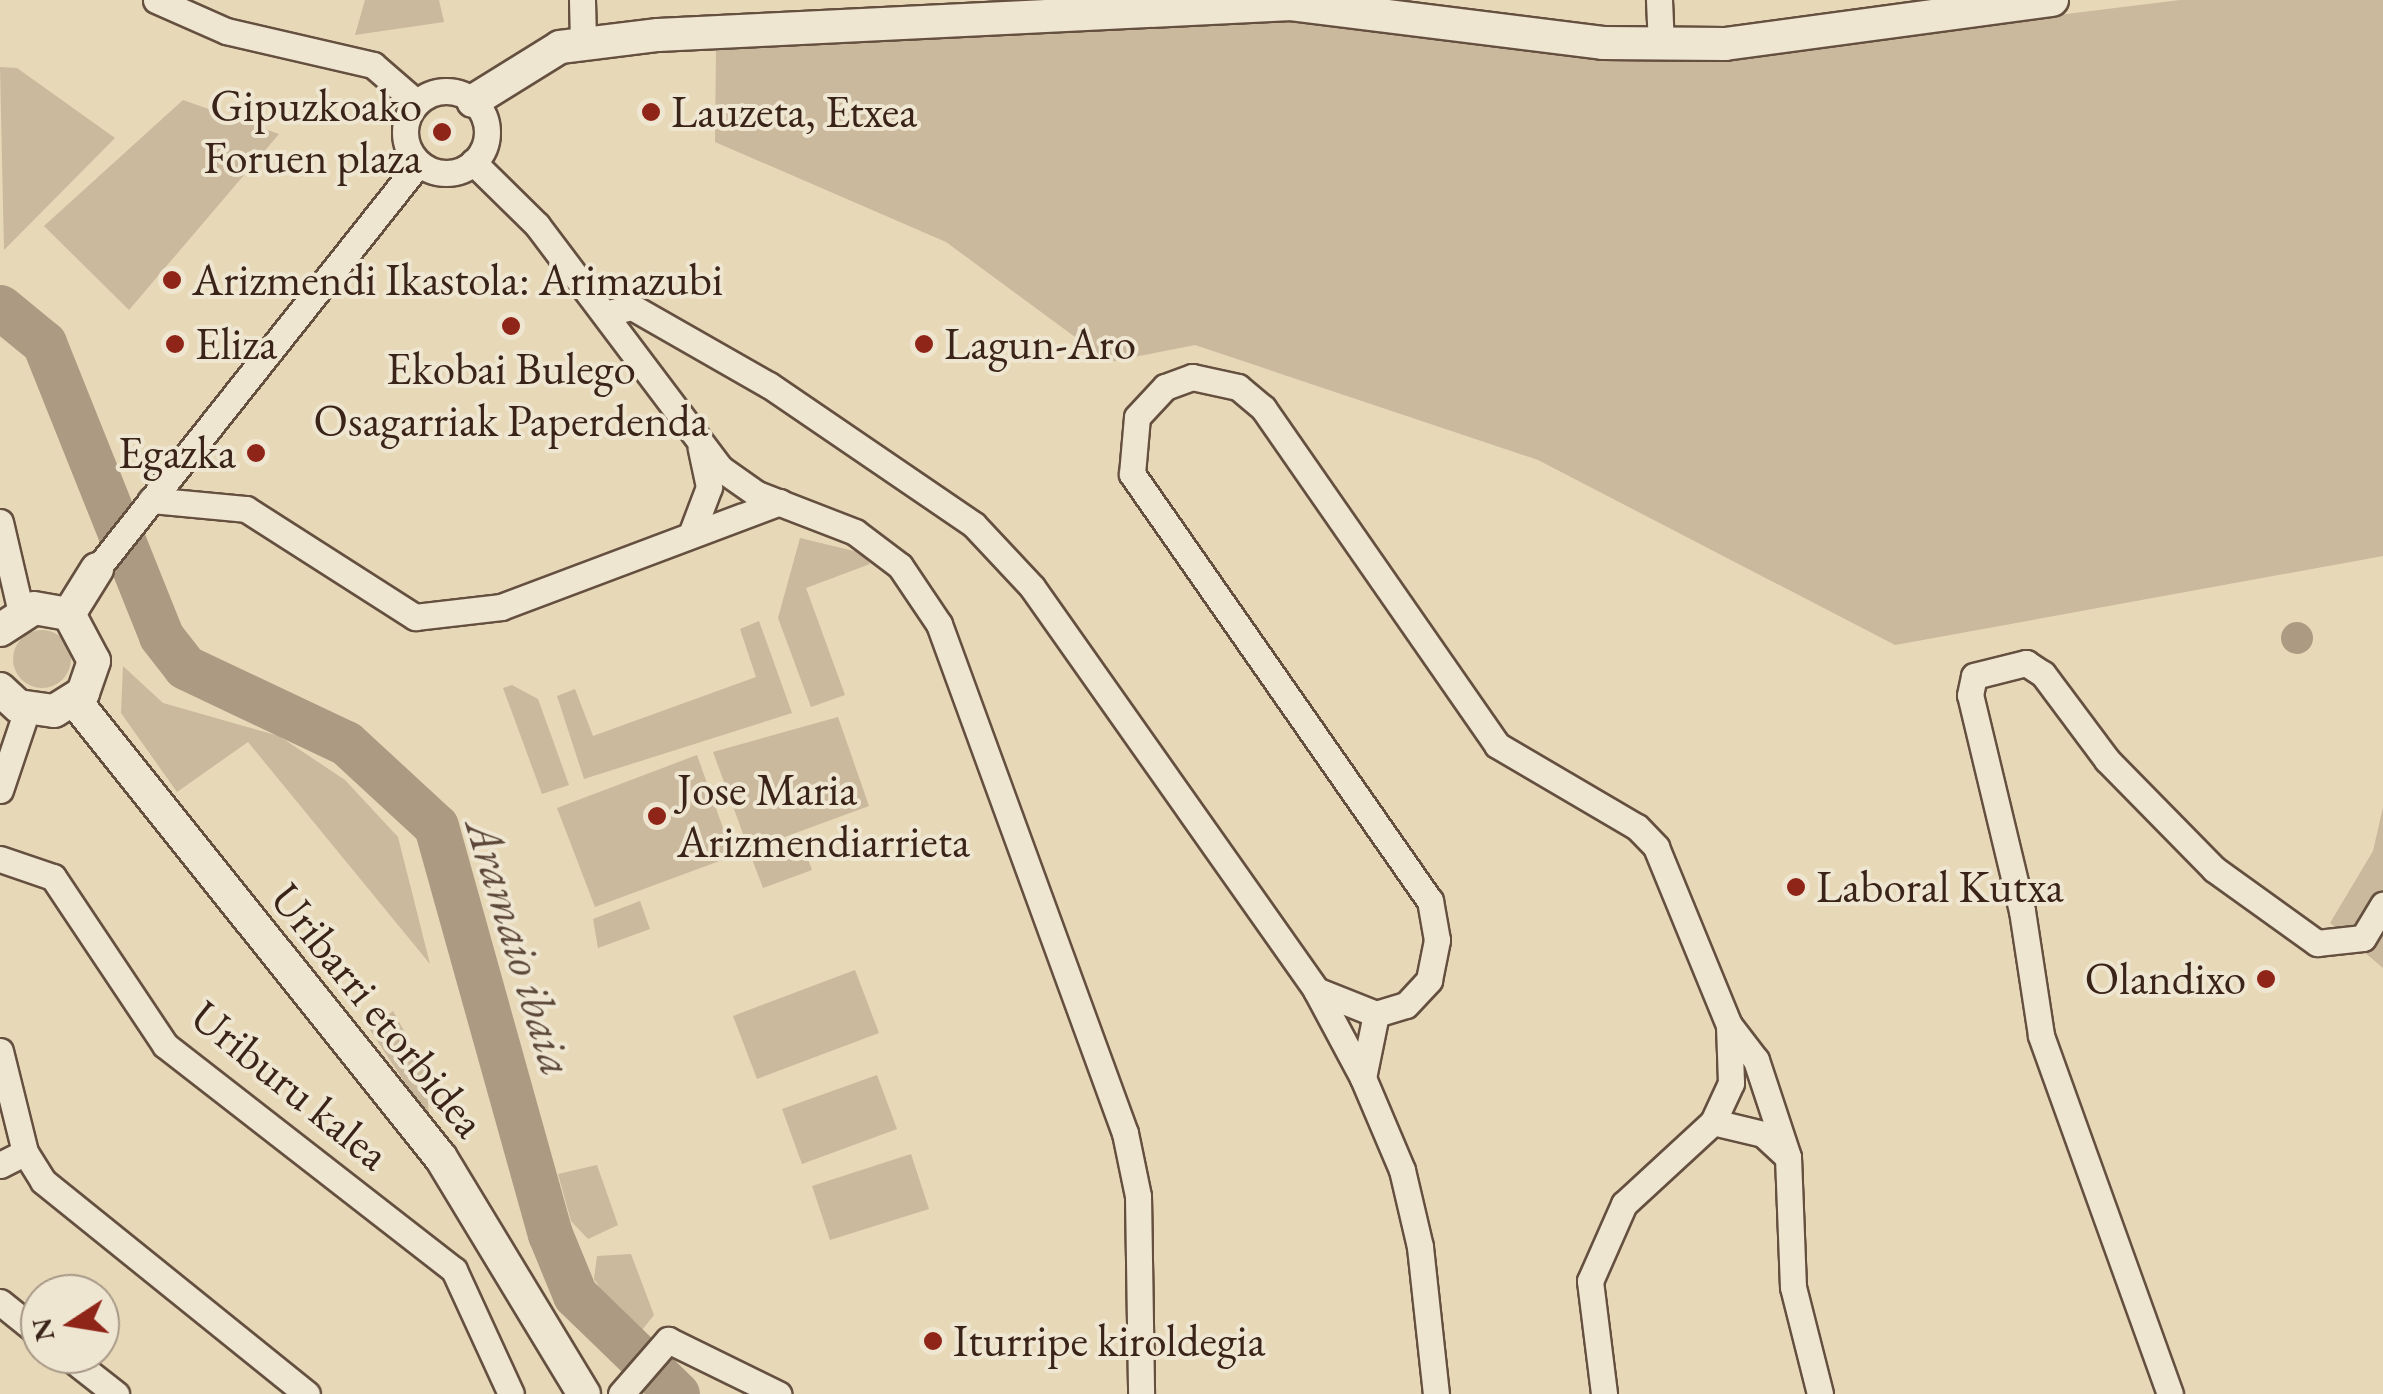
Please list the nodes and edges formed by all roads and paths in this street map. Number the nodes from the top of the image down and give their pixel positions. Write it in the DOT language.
graph roads {
  1 [pos="156,0"];
  2 [pos="582,0"];
  3 [pos="1659,0"];
  4 [pos="2052,0"];
  5 [pos="1129,6"];
  6 [pos="1927,8"];
  7 [pos="583,41"];
  8 [pos="1661,45"];
  9 [pos="473,101"];
  10 [pos="417,103"];
  11 [pos="473,162"];
  12 [pos="419,163"];
  13 [pos="605,314"];
  14 [pos="700,443"];
  15 [pos="780,502"];
  16 [pos="148,504"];
  17 [pos="0,522"];
  18 [pos="692,532"];
  19 [pos="97,569"];
  20 [pos="69,614"];
  21 [pos="11,621"];
  22 [pos="0,689"];
  23 [pos="75,701"];
  24 [pos="26,710"];
  25 [pos="0,790"];
  26 [pos="0,859"];
  27 [pos="2383,905"];
  28 [pos="1316,990"];
  29 [pos="1376,1014"];
  30 [pos="1729,1024"];
  31 [pos="0,1050"];
  32 [pos="1364,1078"];
  33 [pos="1714,1122"];
  34 [pos="25,1152"];
  35 [pos="1788,1157"];
  36 [pos="0,1165"];
  37 [pos="0,1302"];
  38 [pos="20,1318"];
  39 [pos="91,1374"];
  40 [pos="624,1390"];
  41 [pos="116,1394"];
  42 [pos="307,1394"];
  43 [pos="511,1394"];
  44 [pos="584,1394"];
  45 [pos="778,1394"];
  46 [pos="1141,1394"];
  47 [pos="1436,1394"];
  48 [pos="1604,1394"];
  49 [pos="1820,1394"];
  50 [pos="2170,1394"];
  1 -- 10 [label="street"];
  2 -- 7 [label="street"];
  3 -- 8 [label="street"];
  4 -- 6 [label="street"];
  5 -- 7 [label="street"];
  5 -- 8 [label="street"];
  6 -- 8 [label="street"];
  7 -- 9 [label="street"];
  9 -- 10 [label="street"];
  9 -- 11 [label="street"];
  10 -- 12 [label="street"];
  11 -- 12 [label="street"];
  11 -- 13 [label="street"];
  12 -- 16 [label="street"];
  13 -- 14 [label="street"];
  13 -- 28 [label="street"];
  14 -- 15 [label="street"];
  14 -- 18 [label="street"];
  15 -- 18 [label="street"];
  15 -- 46 [label="street"];
  16 -- 18 [label="street"];
  16 -- 19 [label="street"];
  17 -- 21 [label="street"];
  19 -- 20 [label="street"];
  20 -- 21 [label="street"];
  20 -- 23 [label="street"];
  22 -- 24 [label="street"];
  23 -- 24 [label="street"];
  23 -- 44 [label="street, Uribarri etorbidea"];
  24 -- 25 [label="street"];
  26 -- 43 [label="street, Uriburu kalea"];
  27 -- 50 [label="street"];
  28 -- 29 [label="street"];
  28 -- 32 [label="street"];
  29 -- 30 [label="street"];
  29 -- 32 [label="street"];
  30 -- 33 [label="street"];
  30 -- 35 [label="street"];
  31 -- 34 [label="street"];
  32 -- 47 [label="street"];
  33 -- 35 [label="street"];
  33 -- 48 [label="street"];
  34 -- 36 [label="street"];
  34 -- 42 [label="street"];
  35 -- 49 [label="street"];
  37 -- 38 [label="street"];
  39 -- 41 [label="street"];
  40 -- 45 [label="street"];
}
